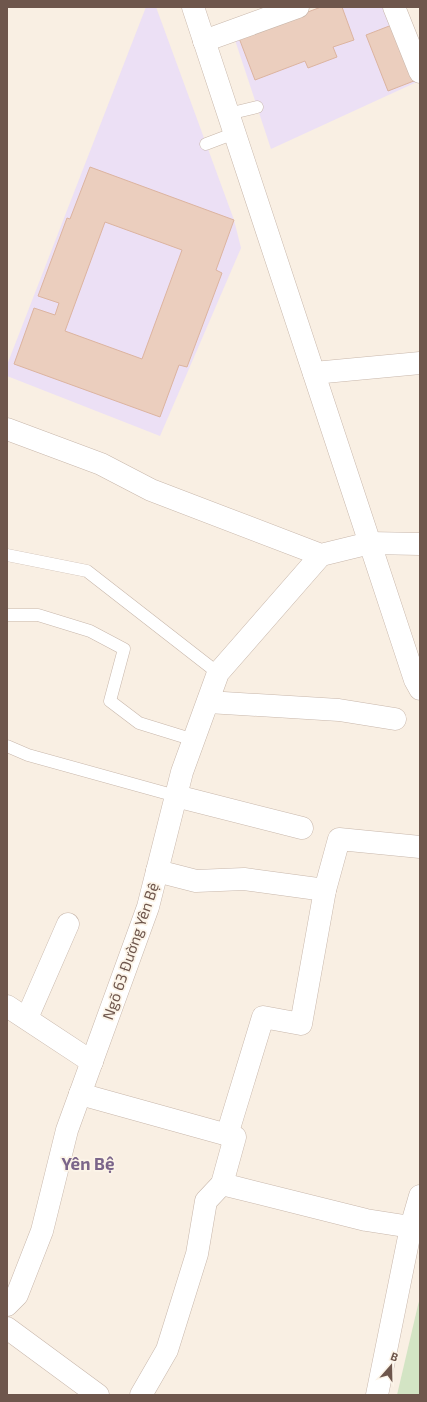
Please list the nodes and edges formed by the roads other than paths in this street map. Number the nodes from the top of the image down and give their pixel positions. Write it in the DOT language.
graph roads {
  1 [pos="193,7"];
  2 [pos="298,7"];
  3 [pos="394,7"];
  4 [pos="204,41"];
  5 [pos="420,72"];
  6 [pos="258,107"];
  7 [pos="232,124"];
  8 [pos="206,144"];
  9 [pos="420,363"];
  10 [pos="314,373"];
  11 [pos="7,429"];
  12 [pos="370,543"];
  13 [pos="420,544"];
  14 [pos="7,555"];
  15 [pos="321,555"];
  16 [pos="7,615"];
  17 [pos="218,673"];
  18 [pos="420,689"];
  19 [pos="208,702"];
  20 [pos="395,719"];
  21 [pos="194,740"];
  22 [pos="7,746"];
  23 [pos="176,796"];
  24 [pos="302,828"];
  25 [pos="420,847"];
  26 [pos="157,871"];
  27 [pos="325,890"];
  28 [pos="68,924"];
  29 [pos="7,1006"];
  30 [pos="27,1018"];
  31 [pos="92,1062"];
  32 [pos="80,1094"];
  33 [pos="227,1134"];
  34 [pos="222,1184"];
  35 [pos="420,1196"];
  36 [pos="411,1227"];
  37 [pos="7,1305"];
  38 [pos="9,1334"];
  39 [pos="98,1395"];
  40 [pos="141,1395"];
  41 [pos="377,1395"];
  1 -- 4 [label="street"];
  2 -- 4 [label="street"];
  3 -- 5 [label="street"];
  4 -- 7 [label="street"];
  6 -- 7 [label="lane"];
  7 -- 8 [label="lane"];
  7 -- 10 [label="street"];
  9 -- 10 [label="street"];
  10 -- 12 [label="street"];
  11 -- 15 [label="street"];
  12 -- 13 [label="street"];
  12 -- 15 [label="street"];
  12 -- 18 [label="street"];
  14 -- 17 [label="lane"];
  15 -- 17 [label="street, Ngõ 63 Đường Yên Bệ"];
  16 -- 21 [label="lane"];
  17 -- 19 [label="street, Ngõ 63 Đường Yên Bệ"];
  19 -- 20 [label="street"];
  19 -- 21 [label="street, Ngõ 63 Đường Yên Bệ"];
  21 -- 23 [label="street, Ngõ 63 Đường Yên Bệ"];
  22 -- 23 [label="lane"];
  23 -- 24 [label="street"];
  23 -- 26 [label="street, Ngõ 63 Đường Yên Bệ"];
  25 -- 27 [label="street"];
  26 -- 27 [label="street"];
  26 -- 31 [label="street, Ngõ 63 Đường Yên Bệ"];
  27 -- 33 [label="street"];
  28 -- 30 [label="street"];
  29 -- 30 [label="street"];
  30 -- 31 [label="street"];
  31 -- 32 [label="street, Ngõ 63 Đường Yên Bệ"];
  32 -- 33 [label="street"];
  32 -- 37 [label="street, Ngõ 63 Đường Yên Bệ"];
  33 -- 34 [label="street"];
  34 -- 36 [label="street"];
  34 -- 40 [label="street"];
  35 -- 36 [label="street"];
  36 -- 41 [label="street"];
  38 -- 39 [label="street"];
}
